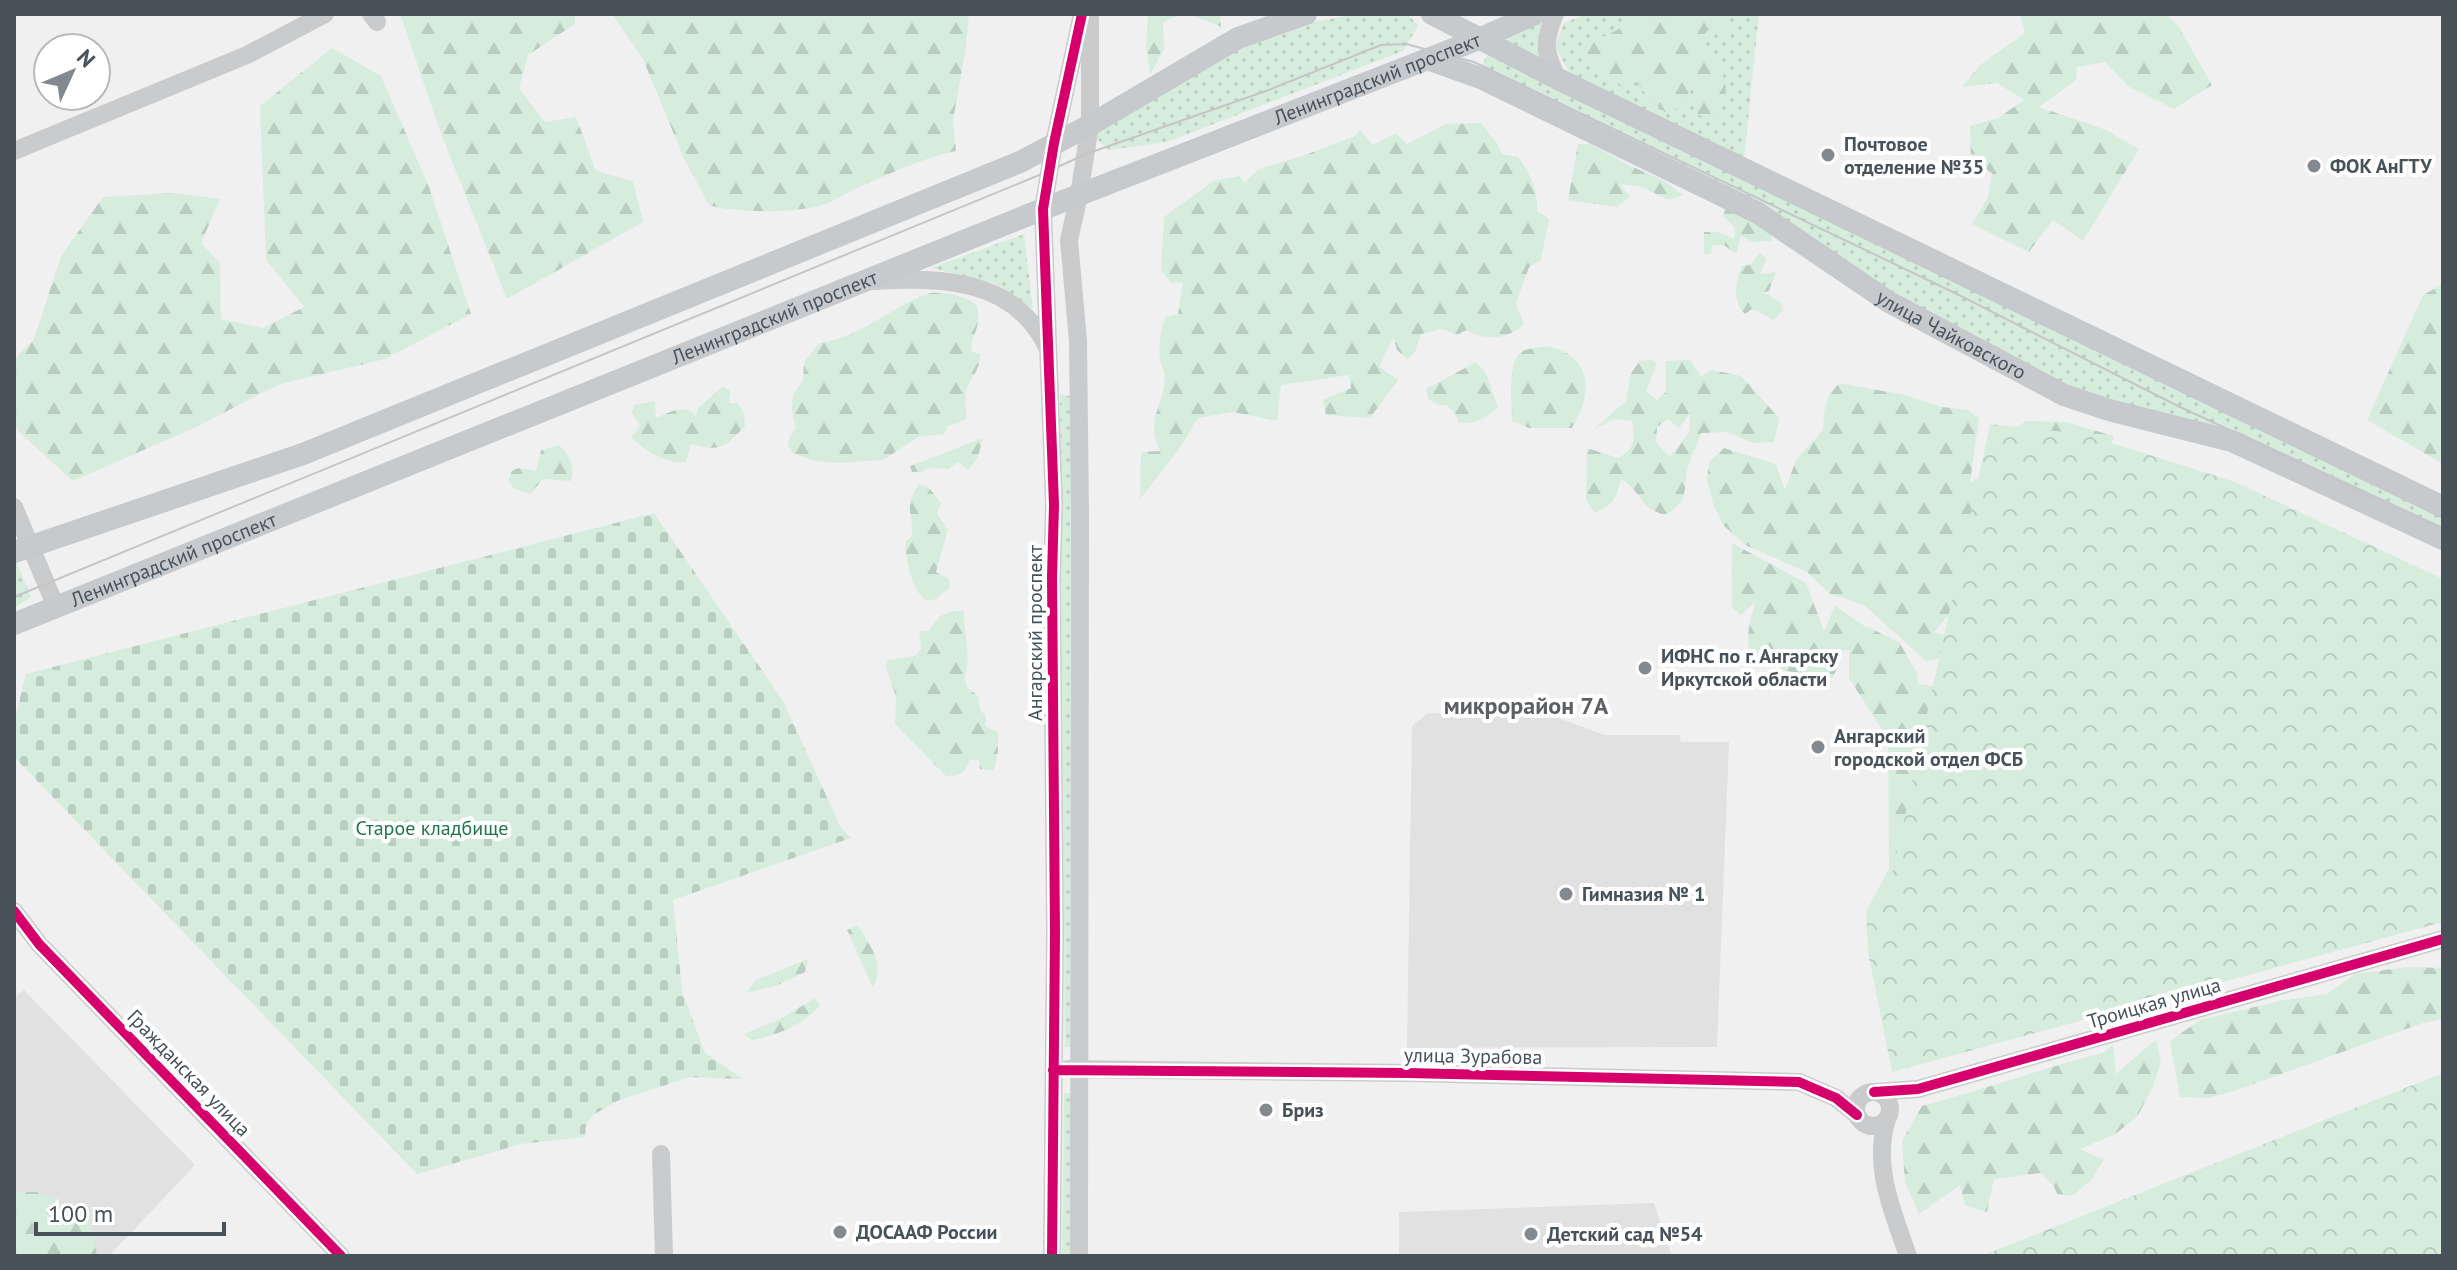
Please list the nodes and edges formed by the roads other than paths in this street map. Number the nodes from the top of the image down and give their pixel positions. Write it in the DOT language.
graph roads {
  1 [pos="325,14"];
  2 [pos="1082,14"];
  3 [pos="1090,14"];
  4 [pos="1306,14"];
  5 [pos="1432,14"];
  6 [pos="1535,14"];
  7 [pos="1555,14"];
  8 [pos="1479,39"];
  9 [pos="1427,59"];
  10 [pos="1558,79"];
  11 [pos="1090,125"];
  12 [pos="1054,143"];
  13 [pos="14,151"];
  14 [pos="1079,195"];
  15 [pos="1043,209"];
  16 [pos="863,282"];
  17 [pos="1050,354"];
  18 [pos="1051,387"];
  19 [pos="1079,388"];
  20 [pos="14,507"];
  21 [pos="2443,507"];
  22 [pos="2443,539"];
  23 [pos="22,548"];
  24 [pos="56,607"];
  25 [pos="14,624"];
  26 [pos="14,911"];
  27 [pos="2443,939"];
  28 [pos="1078,1069"];
  29 [pos="1053,1070"];
  30 [pos="1799,1082"];
  31 [pos="1918,1089"];
  32 [pos="1872,1092"];
  33 [pos="1888,1116"];
  34 [pos="1860,1119"];
  35 [pos="661,1154"];
  36 [pos="1883,1182"];
  37 [pos="341,1256"];
  38 [pos="664,1256"];
  39 [pos="1052,1256"];
  40 [pos="1079,1256"];
  41 [pos="1908,1256"];
  1 -- 13 [label="street"];
  2 -- 12 [label="street, Ангарский проспект"];
  3 -- 11 [label="street"];
  4 -- 11 [label="main road"];
  5 -- 8 [label="main road"];
  6 -- 8 [label="main road, Ленинградский проспект"];
  7 -- 10 [label="street"];
  8 -- 9 [label="main road, Ленинградский проспект"];
  8 -- 10 [label="main road"];
  9 -- 14 [label="main road, Ленинградский проспект"];
  9 -- 22 [label="main road, улица Чайковского"];
  10 -- 21 [label="main road"];
  11 -- 12 [label="main road"];
  11 -- 14 [label="street"];
  12 -- 15 [label="street, Ангарский проспект"];
  12 -- 23 [label="main road"];
  14 -- 15 [label="main road, Ленинградский проспект"];
  14 -- 19 [label="street"];
  15 -- 16 [label="main road, Ленинградский проспект"];
  15 -- 17 [label="street, Ангарский проспект"];
  16 -- 17 [label="street"];
  16 -- 24 [label="main road, Ленинградский проспект"];
  17 -- 18 [label="street, Ангарский проспект"];
  18 -- 19 [label="street"];
  18 -- 29 [label="street, Ангарский проспект"];
  19 -- 28 [label="street"];
  20 -- 23 [label="street"];
  23 -- 24 [label="street"];
  24 -- 25 [label="main road, Ленинградский проспект"];
  26 -- 37 [label="street, Гражданская улица"];
  27 -- 31 [label="street, Троицкая улица"];
  28 -- 29 [label="street, улица Зурабова"];
  28 -- 30 [label="street, улица Зурабова"];
  28 -- 40 [label="street"];
  29 -- 39 [label="street, Ангарский проспект"];
  30 -- 32 [label="street, Троицкая улица"];
  30 -- 34 [label="street, улица Зурабова"];
  31 -- 32 [label="street, Троицкая улица"];
  31 -- 33 [label="street"];
  32 -- 33 [label="street"];
  32 -- 34 [label="street"];
  33 -- 34 [label="street"];
  33 -- 36 [label="street"];
  34 -- 36 [label="street"];
  35 -- 38 [label="street"];
  36 -- 41 [label="street"];
}
